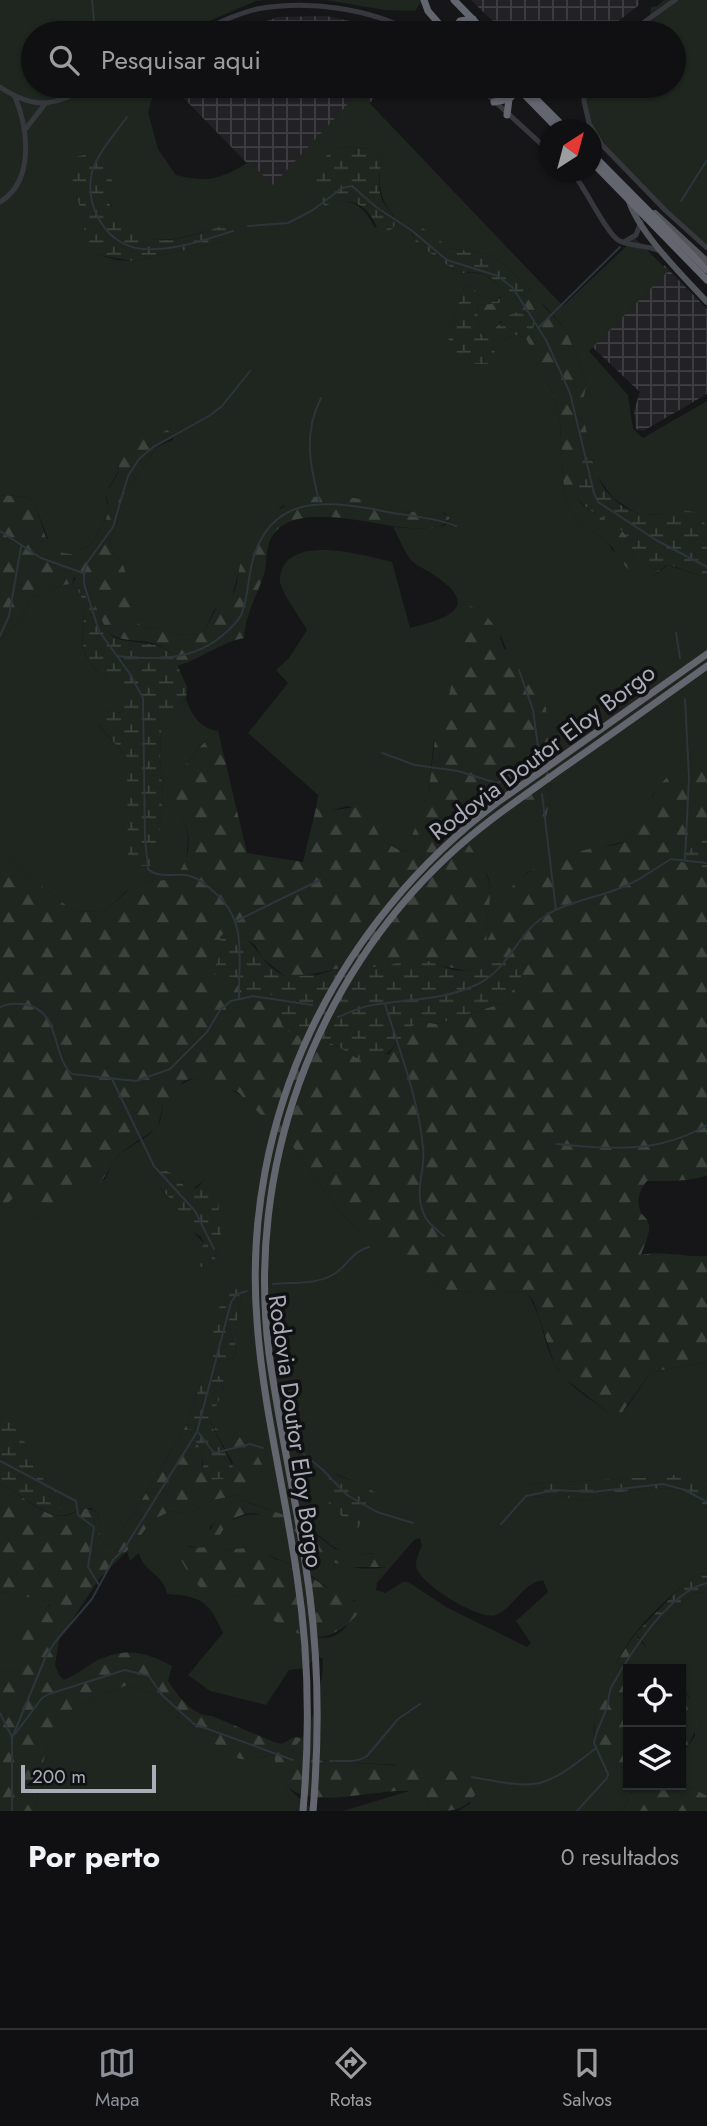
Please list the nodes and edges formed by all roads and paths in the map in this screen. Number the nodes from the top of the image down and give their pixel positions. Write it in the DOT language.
graph roads {
  1 [pos="424,0"];
  2 [pos="454,0"];
  3 [pos="676,0"];
  4 [pos="473,19"];
  5 [pos="222,21"];
  6 [pos="391,21"];
  7 [pos="437,21"];
  8 [pos="460,21"];
  9 [pos="646,21"];
  10 [pos="0,87"];
  11 [pos="15,97"];
  12 [pos="61,98"];
  13 [pos="490,98"];
  14 [pos="530,98"];
  15 [pos="532,98"];
  16 [pos="584,98"];
  17 [pos="509,99"];
  18 [pos="494,102"];
  19 [pos="45,104"];
  20 [pos="508,115"];
  21 [pos="549,119"];
  22 [pos="555,119"];
  23 [pos="24,131"];
  24 [pos="539,142"];
  25 [pos="602,164"];
  26 [pos="602,172"];
  27 [pos="578,182"];
  28 [pos="629,199"];
  29 [pos="0,202"];
  30 [pos="644,206"];
  31 [pos="641,222"];
  32 [pos="624,243"];
  33 [pos="707,248"];
  34 [pos="663,253"];
  35 [pos="707,261"];
  36 [pos="707,270"];
  37 [pos="707,280"];
  38 [pos="707,302"];
  39 [pos="707,654"];
  40 [pos="707,666"];
  41 [pos="303,1811"];
  42 [pos="313,1811"];
  1 -- 7 [label="highway"];
  2 -- 4 [label="highway"];
  3 -- 9 [label="street"];
  4 -- 8 [label="highway"];
  5 -- 6 [label="street"];
  10 -- 11 [label="street"];
  11 -- 19 [label="street"];
  11 -- 23 [label="street"];
  12 -- 19 [label="street"];
  13 -- 18 [label="street"];
  14 -- 21 [label="highway"];
  15 -- 22 [label="highway"];
  16 -- 33 [label="street"];
  17 -- 18 [label="highway"];
  17 -- 20 [label="highway"];
  18 -- 20 [label="street"];
  19 -- 23 [label="street"];
  20 -- 24 [label="street"];
  23 -- 29 [label="street"];
  25 -- 30 [label="highway"];
  26 -- 28 [label="highway"];
  27 -- 32 [label="street"];
  28 -- 31 [label="main road"];
  28 -- 37 [label="highway"];
  30 -- 35 [label="main road"];
  30 -- 36 [label="highway"];
  31 -- 32 [label="street"];
  31 -- 34 [label="main road"];
  32 -- 34 [label="street"];
  34 -- 38 [label="main road"];
  39 -- 41 [label="highway, Rodovia Doutor Eloy Borgo"];
  40 -- 42 [label="highway, Rodovia Doutor Eloy Borgo"];
}
